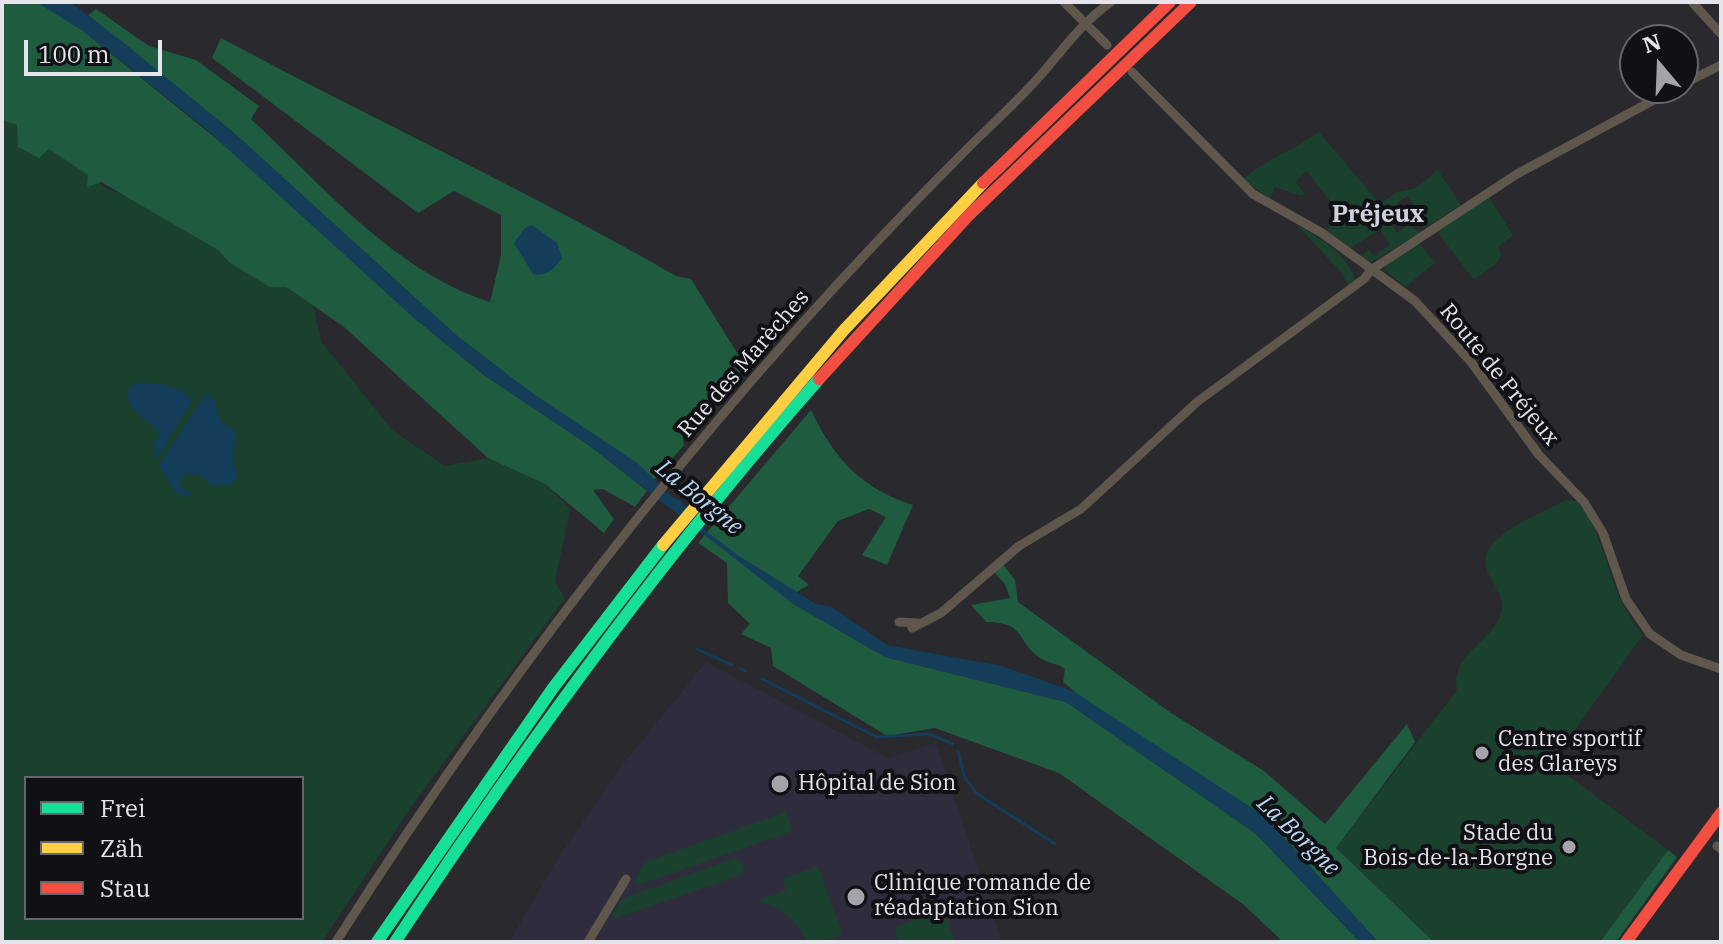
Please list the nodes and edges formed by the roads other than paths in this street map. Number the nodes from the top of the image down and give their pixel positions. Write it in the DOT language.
graph roads {
  1 [pos="1064,2"];
  2 [pos="1111,2"];
  3 [pos="1170,2"];
  4 [pos="1191,2"];
  5 [pos="1692,2"];
  6 [pos="1085,23"];
  7 [pos="1721,34"];
  8 [pos="1107,45"];
  9 [pos="1721,65"];
  10 [pos="1132,72"];
  11 [pos="1699,76"];
  12 [pos="1646,104"];
  13 [pos="1371,270"];
  14 [pos="899,622"];
  15 [pos="1721,669"];
  16 [pos="1721,813"];
  17 [pos="439,873"];
  18 [pos="626,879"];
  19 [pos="336,942"];
  20 [pos="377,942"];
  21 [pos="395,942"];
  22 [pos="402,942"];
  23 [pos="588,942"];
  24 [pos="1626,942"];
  1 -- 6 [label="street"];
  2 -- 6 [label="street, Rue des Marèches"];
  3 -- 20 [label="main road"];
  4 -- 17 [label="main road"];
  5 -- 7 [label="street"];
  6 -- 8 [label="street"];
  6 -- 19 [label="street, Rue des Marèches"];
  9 -- 11 [label="street"];
  10 -- 13 [label="street, Route de Préjeux"];
  12 -- 13 [label="street"];
  13 -- 14 [label="street"];
  13 -- 15 [label="street, Route de Préjeux"];
  16 -- 24 [label="main road"];
  17 -- 21 [label="main road"];
  17 -- 22 [label="main road"];
  18 -- 23 [label="street"];
}
